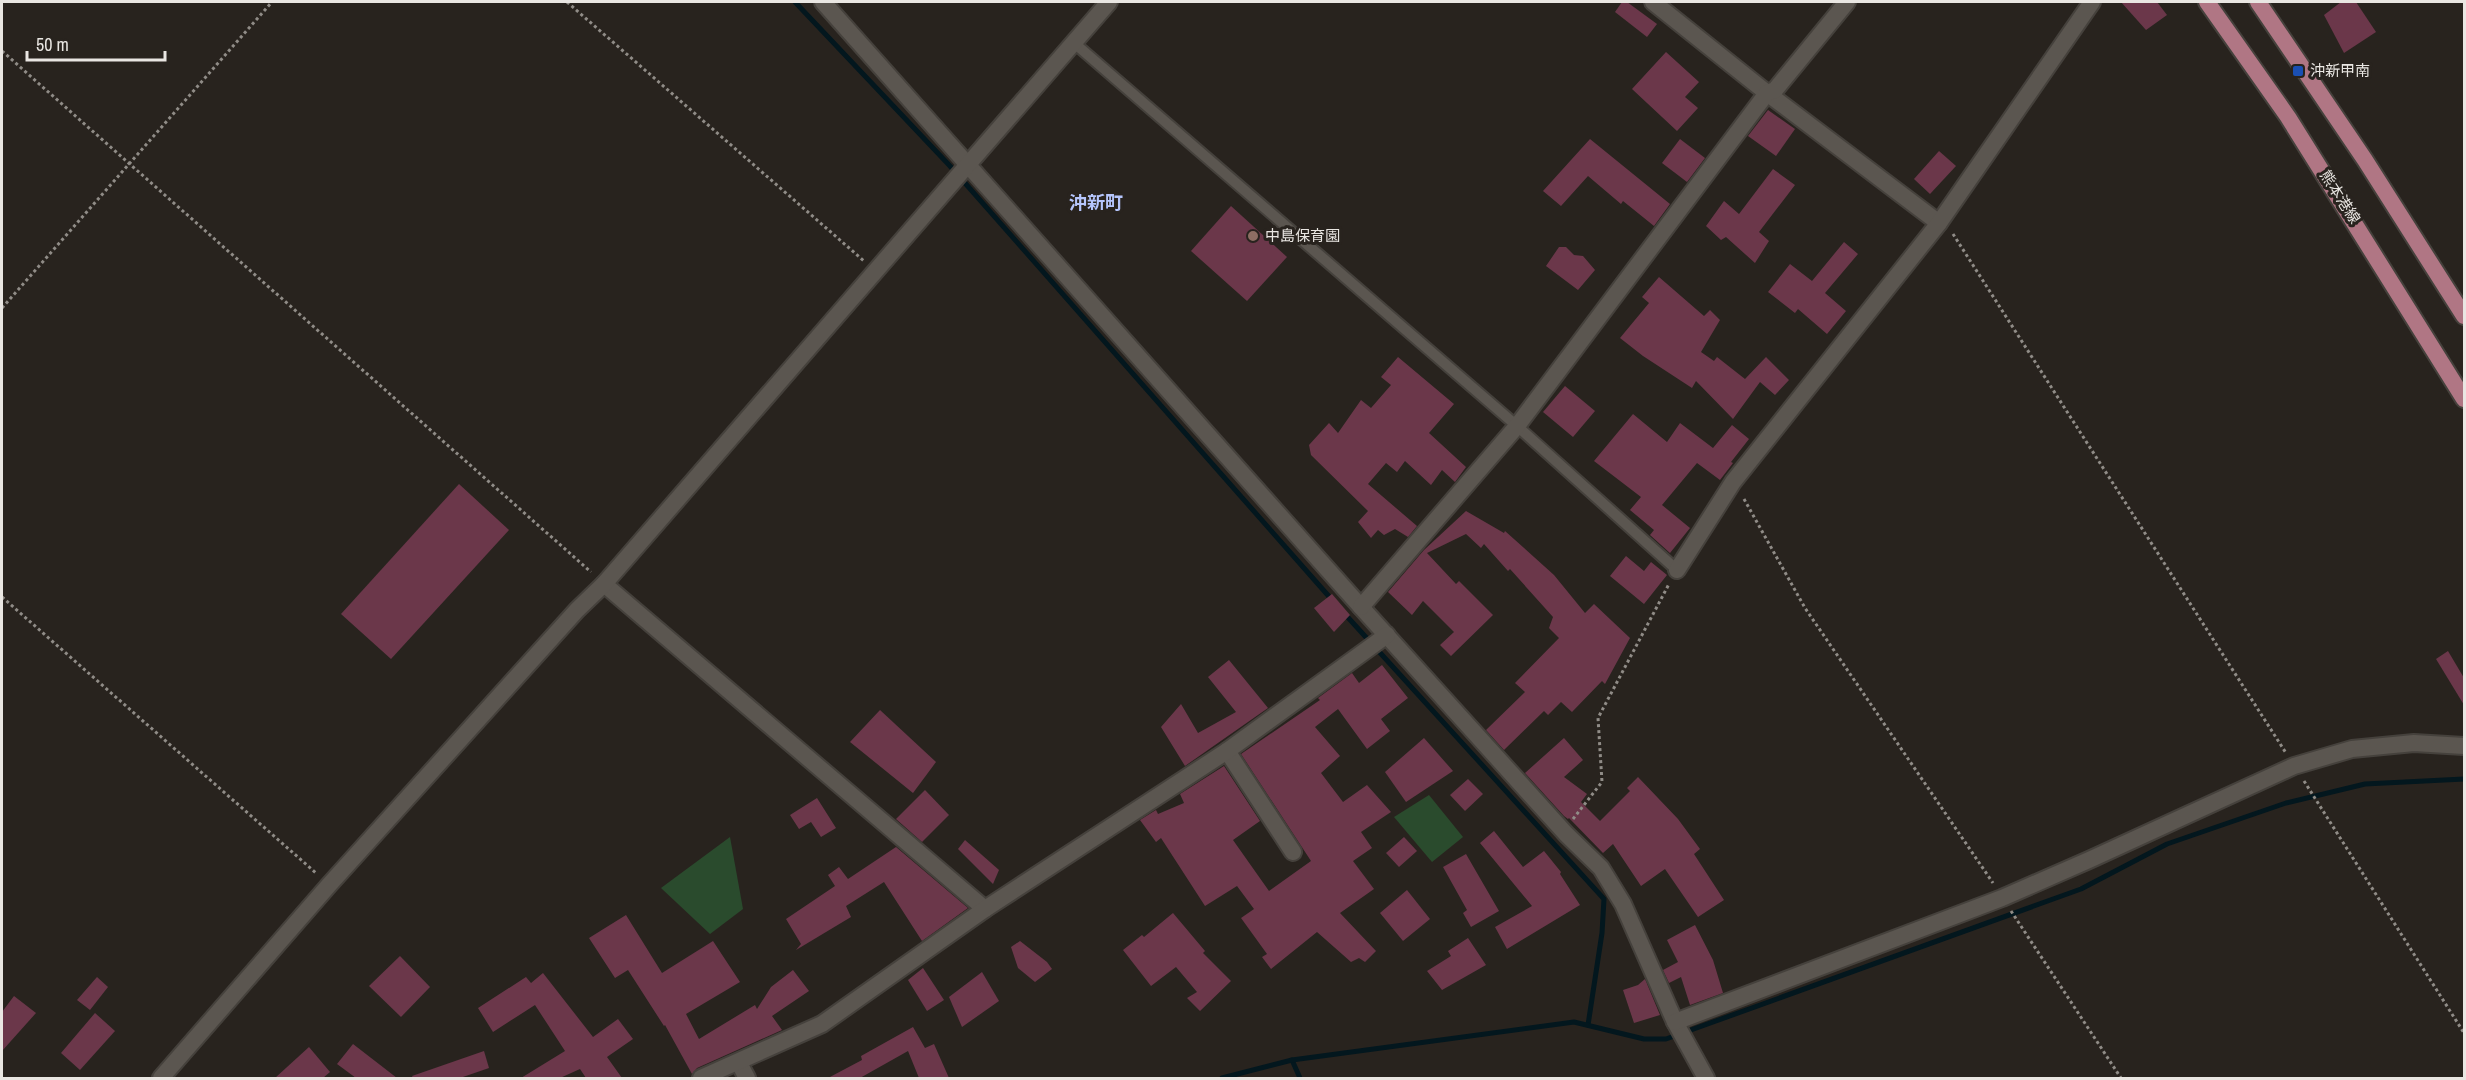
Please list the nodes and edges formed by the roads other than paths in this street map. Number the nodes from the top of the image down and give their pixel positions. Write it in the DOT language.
graph roads {
  1 [pos="822,2"];
  2 [pos="1109,2"];
  3 [pos="1653,2"];
  4 [pos="1847,2"];
  5 [pos="2092,2"];
  6 [pos="2207,2"];
  7 [pos="2258,2"];
  8 [pos="1073,42"];
  9 [pos="1767,93"];
  10 [pos="967,165"];
  11 [pos="1939,223"];
  12 [pos="2464,316"];
  13 [pos="2464,399"];
  14 [pos="1517,426"];
  15 [pos="1677,570"];
  16 [pos="604,584"];
  17 [pos="1361,607"];
  18 [pos="1387,635"];
  19 [pos="2464,746"];
  20 [pos="1227,751"];
  21 [pos="1293,852"];
  22 [pos="985,909"];
  23 [pos="1675,1022"];
  24 [pos="739,1063"];
  25 [pos="161,1078"];
  26 [pos="701,1078"];
  27 [pos="747,1078"];
  28 [pos="1706,1078"];
  1 -- 10 [label="street"];
  2 -- 8 [label="street"];
  3 -- 9 [label="street"];
  4 -- 9 [label="street"];
  5 -- 11 [label="street"];
  6 -- 13 [label="main road, 熊本港線"];
  7 -- 12 [label="main road"];
  8 -- 10 [label="street"];
  8 -- 14 [label="lane"];
  9 -- 11 [label="street"];
  9 -- 14 [label="street"];
  10 -- 16 [label="street"];
  10 -- 17 [label="street"];
  11 -- 15 [label="street"];
  14 -- 15 [label="lane"];
  14 -- 17 [label="street"];
  16 -- 22 [label="street"];
  16 -- 25 [label="street"];
  17 -- 18 [label="street"];
  18 -- 20 [label="street"];
  18 -- 23 [label="street"];
  19 -- 23 [label="street"];
  20 -- 21 [label="street"];
  20 -- 22 [label="street"];
  22 -- 24 [label="street"];
  23 -- 28 [label="street"];
  24 -- 26 [label="street"];
  24 -- 27 [label="street"];
}
